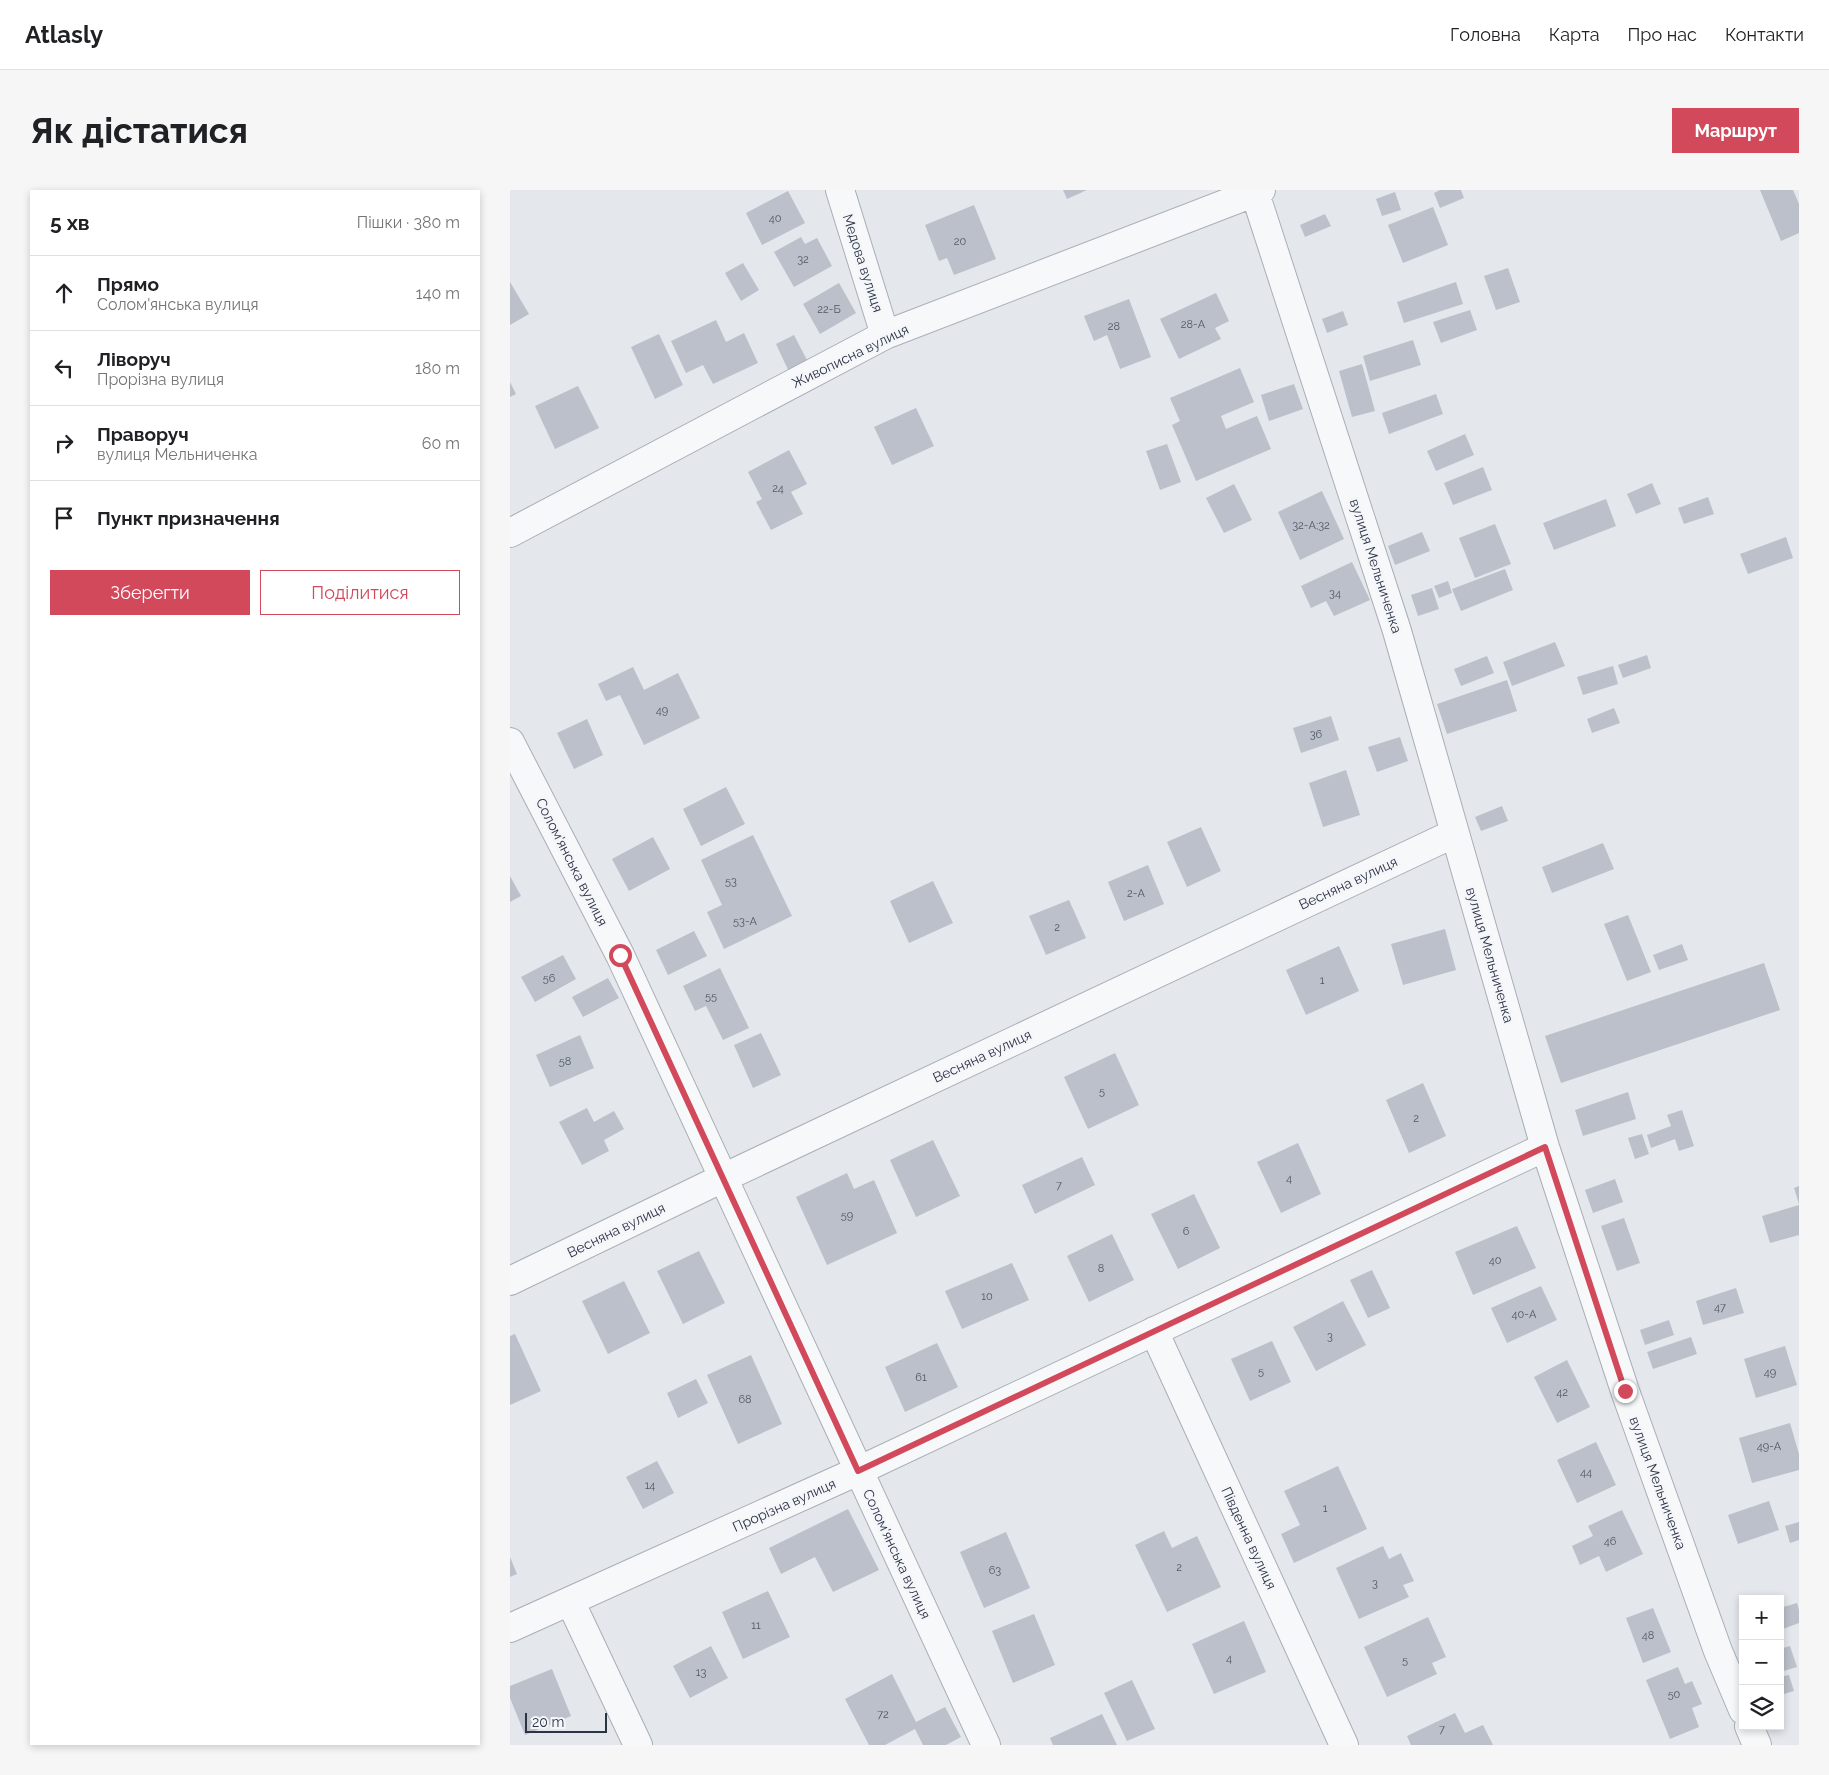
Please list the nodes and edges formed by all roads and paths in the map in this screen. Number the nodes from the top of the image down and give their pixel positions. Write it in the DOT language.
graph roads {
  1 [pos="840,190"];
  2 [pos="1258,192"];
  3 [pos="1222,197"];
  4 [pos="886,335"];
  5 [pos="510,533"];
  6 [pos="510,742"];
  7 [pos="1455,833"];
  8 [pos="1545,1147"];
  9 [pos="723,1178"];
  10 [pos="510,1281"];
  11 [pos="1154,1331"];
  12 [pos="858,1471"];
  13 [pos="570,1601"];
  14 [pos="510,1628"];
  15 [pos="1739,1701"];
  16 [pos="1751,1730"];
  17 [pos="638,1745"];
  18 [pos="986,1745"];
  19 [pos="1344,1745"];
  20 [pos="1757,1745"];
  1 -- 4 [label="street, Медова вулиця"];
  2 -- 3 [label="street, Живописна вулиця"];
  2 -- 7 [label="street, вулиця Мельниченка"];
  3 -- 4 [label="street, Живописна вулиця"];
  4 -- 5 [label="street, Живописна вулиця"];
  6 -- 9 [label="street, Солом'янська вулиця"];
  7 -- 8 [label="street, вулиця Мельниченка"];
  7 -- 9 [label="street, Весняна вулиця"];
  8 -- 11 [label="street, Прорізна вулиця"];
  8 -- 15 [label="street, вулиця Мельниченка"];
  9 -- 10 [label="street, Весняна вулиця"];
  9 -- 12 [label="street, Солом'янська вулиця"];
  11 -- 12 [label="street, Прорізна вулиця"];
  11 -- 19 [label="street, Південна вулиця"];
  12 -- 13 [label="street, Прорізна вулиця"];
  12 -- 18 [label="street, Солом'янська вулиця"];
  13 -- 14 [label="street, Прорізна вулиця"];
  13 -- 17 [label="street"];
  16 -- 20 [label="street"];
}
